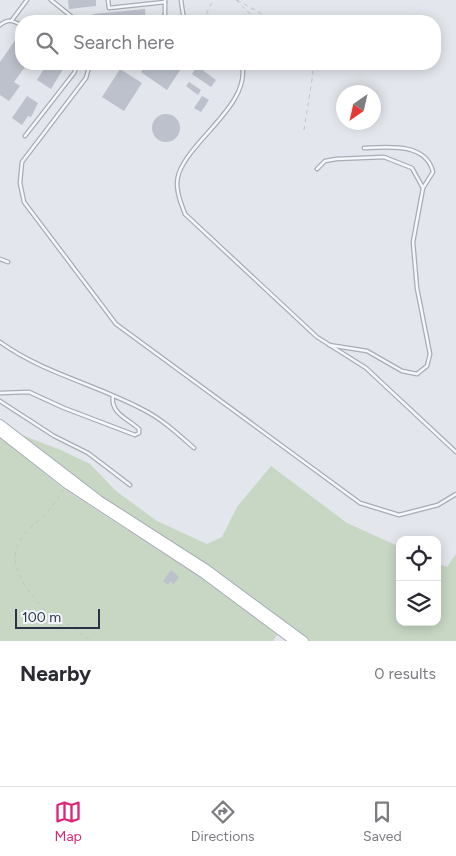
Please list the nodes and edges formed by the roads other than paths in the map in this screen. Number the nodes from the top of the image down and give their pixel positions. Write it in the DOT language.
graph roads {
  1 [pos="27,0"];
  2 [pos="51,0"];
  3 [pos="108,0"];
  4 [pos="181,0"];
  5 [pos="165,1"];
  6 [pos="150,2"];
  7 [pos="16,15"];
  8 [pos="70,15"];
  9 [pos="164,15"];
  10 [pos="183,15"];
  11 [pos="15,16"];
  12 [pos="12,20"];
  13 [pos="15,22"];
  14 [pos="0,26"];
  15 [pos="75,70"];
  16 [pos="88,70"];
  17 [pos="243,70"];
  18 [pos="25,136"];
  19 [pos="364,148"];
  20 [pos="317,169"];
  21 [pos="423,188"];
  22 [pos="0,259"];
  23 [pos="8,262"];
  24 [pos="0,342"];
  25 [pos="327,344"];
  26 [pos="0,393"];
  27 [pos="113,396"];
  28 [pos="0,401"];
  29 [pos="0,424"];
  30 [pos="0,432"];
  31 [pos="194,448"];
  32 [pos="456,452"];
  33 [pos="130,485"];
  34 [pos="456,494"];
  35 [pos="282,638"];
  36 [pos="294,641"];
  37 [pos="304,641"];
  1 -- 7 [label="lane"];
  2 -- 8 [label="lane"];
  3 -- 6 [label="lane"];
  4 -- 10 [label="lane"];
  5 -- 6 [label="lane"];
  5 -- 9 [label="lane"];
  11 -- 12 [label="lane"];
  12 -- 13 [label="lane"];
  12 -- 14 [label="lane"];
  15 -- 18 [label="lane"];
  16 -- 34 [label="lane"];
  17 -- 25 [label="lane"];
  19 -- 21 [label="lane"];
  20 -- 21 [label="lane"];
  21 -- 25 [label="lane"];
  22 -- 23 [label="lane"];
  24 -- 27 [label="lane"];
  25 -- 32 [label="lane"];
  26 -- 27 [label="lane"];
  27 -- 31 [label="lane"];
  28 -- 33 [label="lane"];
  29 -- 37 [label="main road"];
  30 -- 35 [label="main road"];
  35 -- 36 [label="main road"];
}
